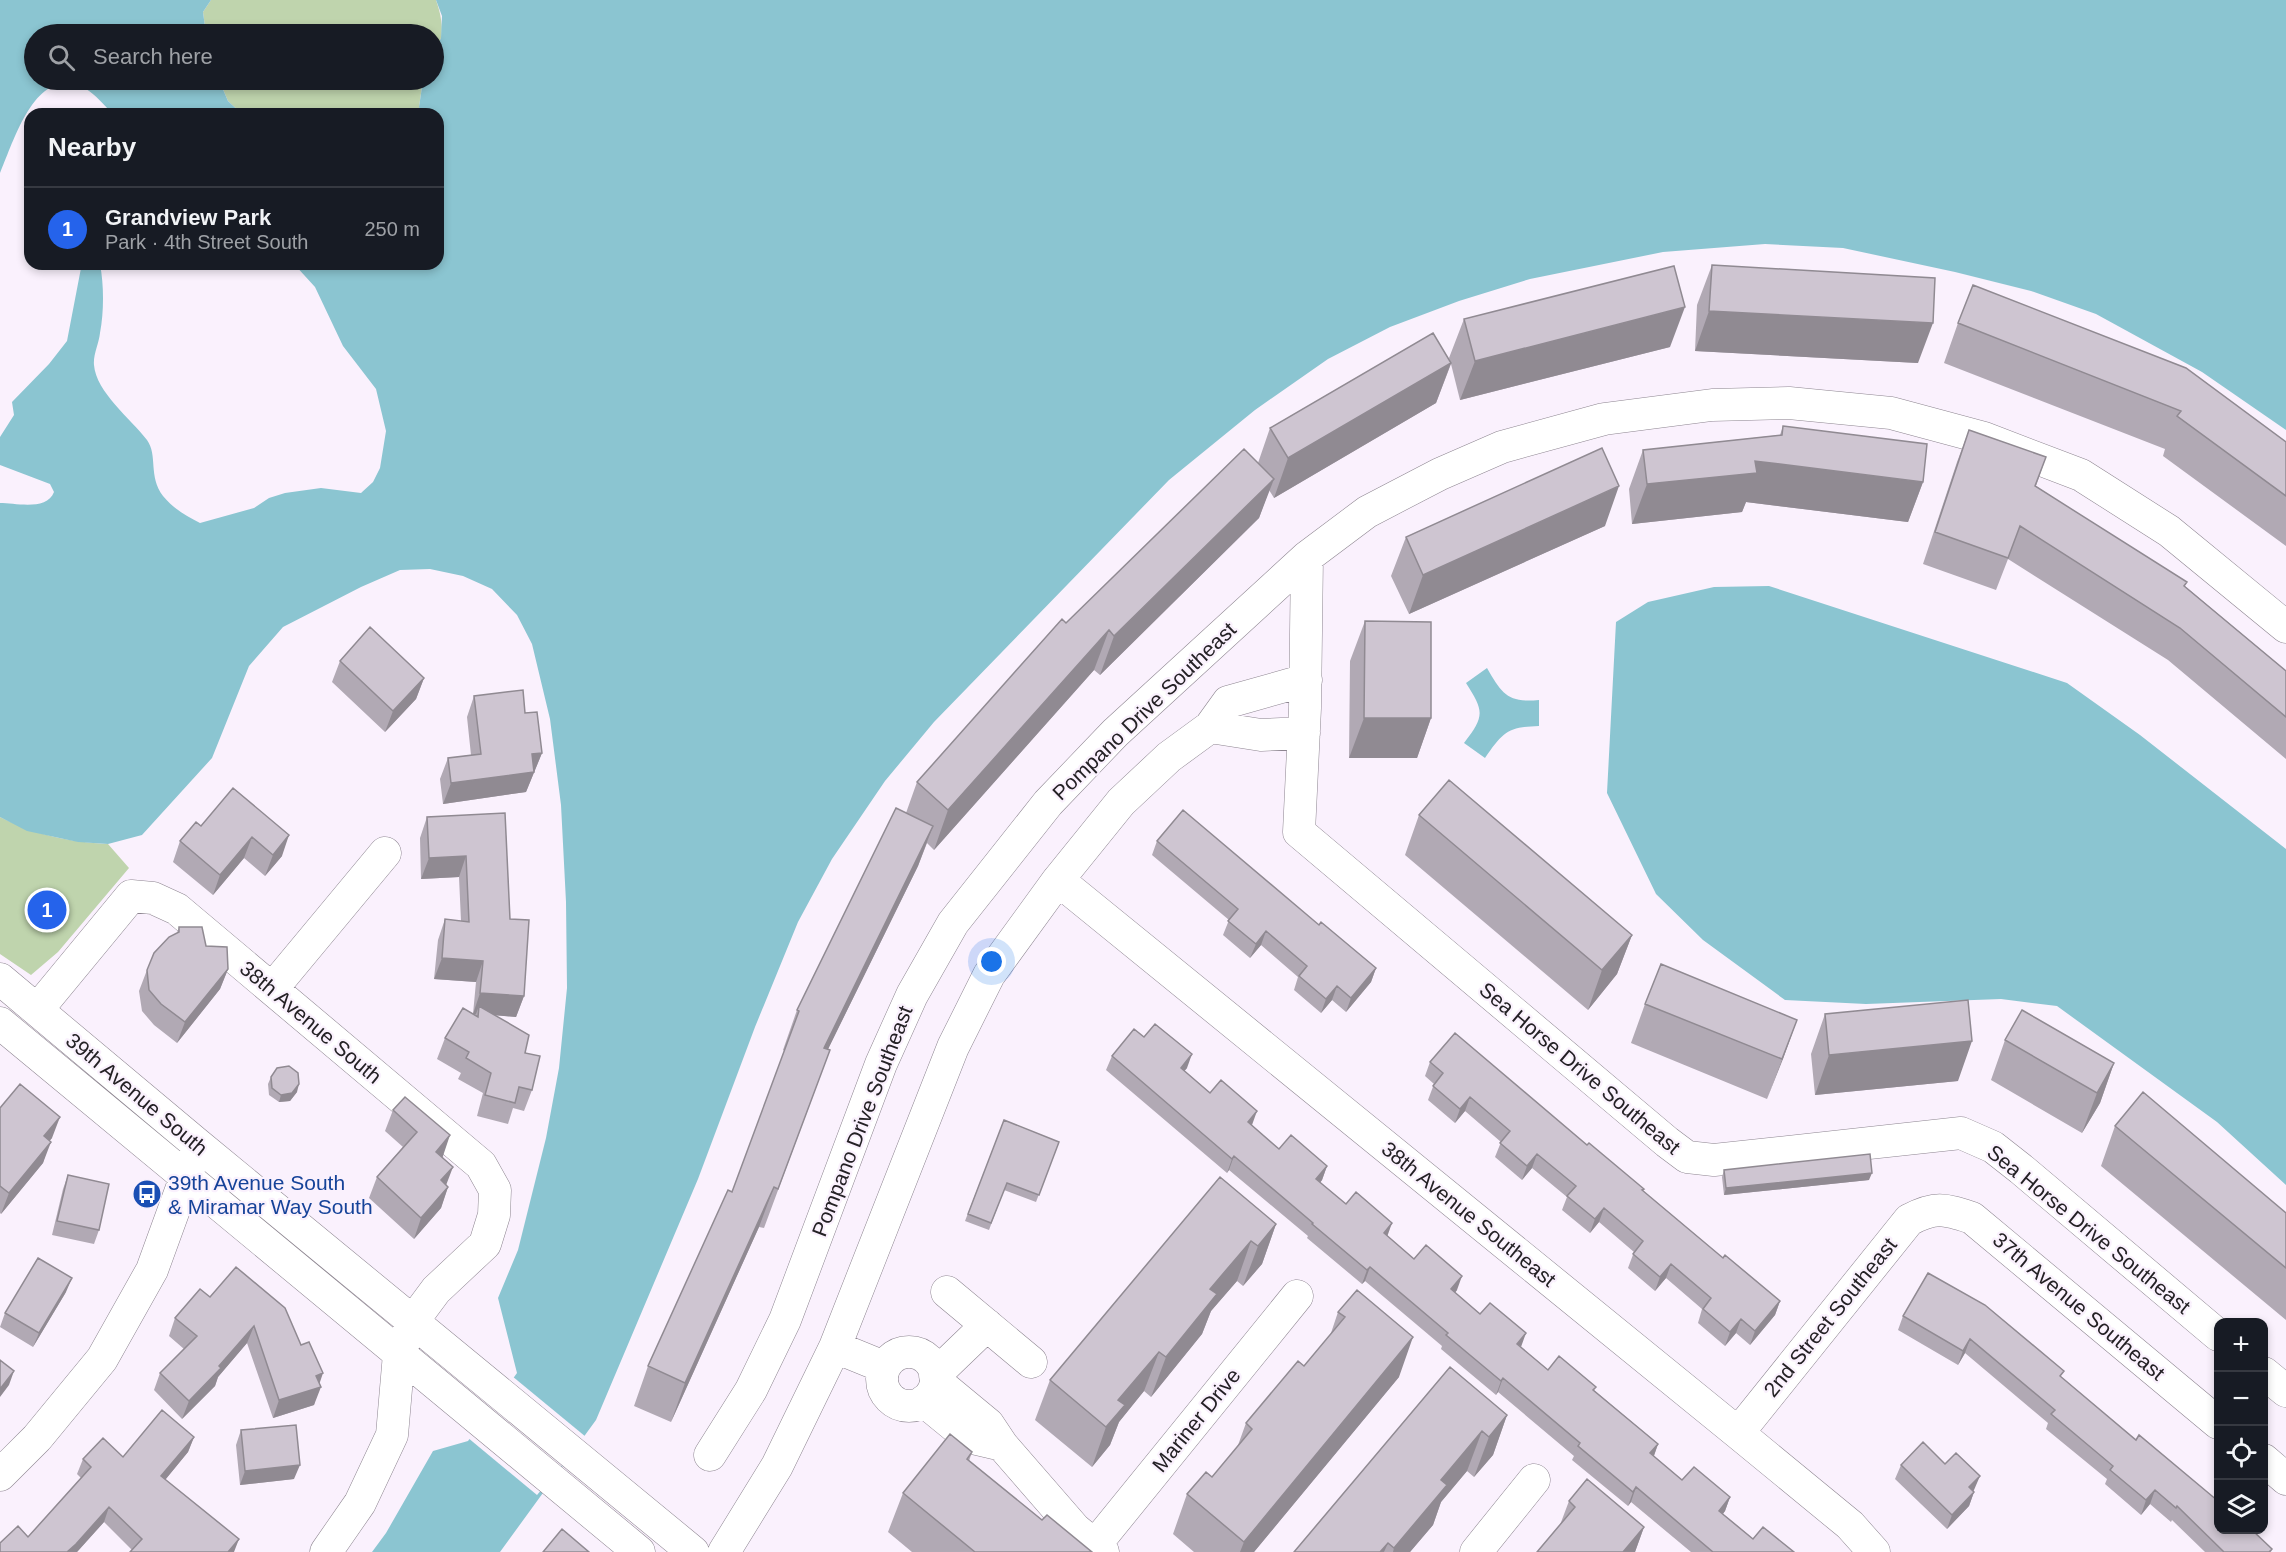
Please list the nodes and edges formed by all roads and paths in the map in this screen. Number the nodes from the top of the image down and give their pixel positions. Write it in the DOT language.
graph roads {
  1 [pos="1307,557"];
  2 [pos="2286,627"];
  3 [pos="1305,707"];
  4 [pos="1210,727"];
  5 [pos="385,853"];
  6 [pos="1058,880"];
  7 [pos="272,989"];
  8 [pos="4,990"];
  9 [pos="37,1010"];
  10 [pos="0,1023"];
  11 [pos="197,1144"];
  12 [pos="186,1178"];
  13 [pos="1929,1210"];
  14 [pos="947,1292"];
  15 [pos="1297,1296"];
  16 [pos="413,1321"];
  17 [pos="987,1325"];
  18 [pos="2214,1332"];
  19 [pos="835,1347"];
  20 [pos="399,1354"];
  21 [pos="1031,1362"];
  22 [pos="884,1367"];
  23 [pos="2268,1376"];
  24 [pos="932,1386"];
  25 [pos="2286,1391"];
  26 [pos="2214,1420"];
  27 [pos="1738,1432"];
  28 [pos="710,1455"];
  29 [pos="2268,1464"];
  30 [pos="0,1475"];
  31 [pos="2286,1479"];
  32 [pos="1534,1480"];
  33 [pos="1099,1549"];
  34 [pos="326,1552"];
  35 [pos="639,1552"];
  36 [pos="693,1552"];
  37 [pos="724,1552"];
  38 [pos="1476,1552"];
  39 [pos="1874,1552"];
  1 -- 2 [label="street, Pompano Drive Southeast"];
  1 -- 3 [label="street"];
  1 -- 28 [label="street, Pompano Drive Southeast"];
  3 -- 4 [label="street"];
  3 -- 4 [label="street"];
  3 -- 18 [label="street, Sea Horse Drive Southeast"];
  4 -- 6 [label="street"];
  5 -- 7 [label="street"];
  6 -- 19 [label="street"];
  6 -- 27 [label="street, 38th Avenue Southeast"];
  7 -- 9 [label="street, 38th Avenue South"];
  7 -- 16 [label="street, 38th Avenue South"];
  8 -- 9 [label="street, 39th Avenue South"];
  9 -- 11 [label="street, 39th Avenue South"];
  10 -- 12 [label="street, 39th Avenue South"];
  11 -- 12 [label="street"];
  11 -- 16 [label="street, 39th Avenue South"];
  12 -- 20 [label="street, 39th Avenue South"];
  12 -- 30 [label="street"];
  13 -- 26 [label="street, 37th Avenue Southeast"];
  13 -- 27 [label="street, 2nd Street Southeast"];
  14 -- 17 [label="street"];
  15 -- 33 [label="street, Mariner Drive"];
  16 -- 20 [label="street"];
  16 -- 36 [label="street, 39th Avenue South"];
  17 -- 21 [label="street"];
  17 -- 24 [label="street"];
  19 -- 22 [label="street"];
  19 -- 37 [label="street"];
  20 -- 34 [label="street"];
  20 -- 35 [label="street, 39th Avenue South"];
  22 -- 24 [label="street"];
  22 -- 24 [label="street"];
  23 -- 25 [label="street"];
  24 -- 33 [label="street"];
  27 -- 39 [label="street, 38th Avenue Southeast"];
  29 -- 31 [label="street"];
  32 -- 38 [label="street"];
}
